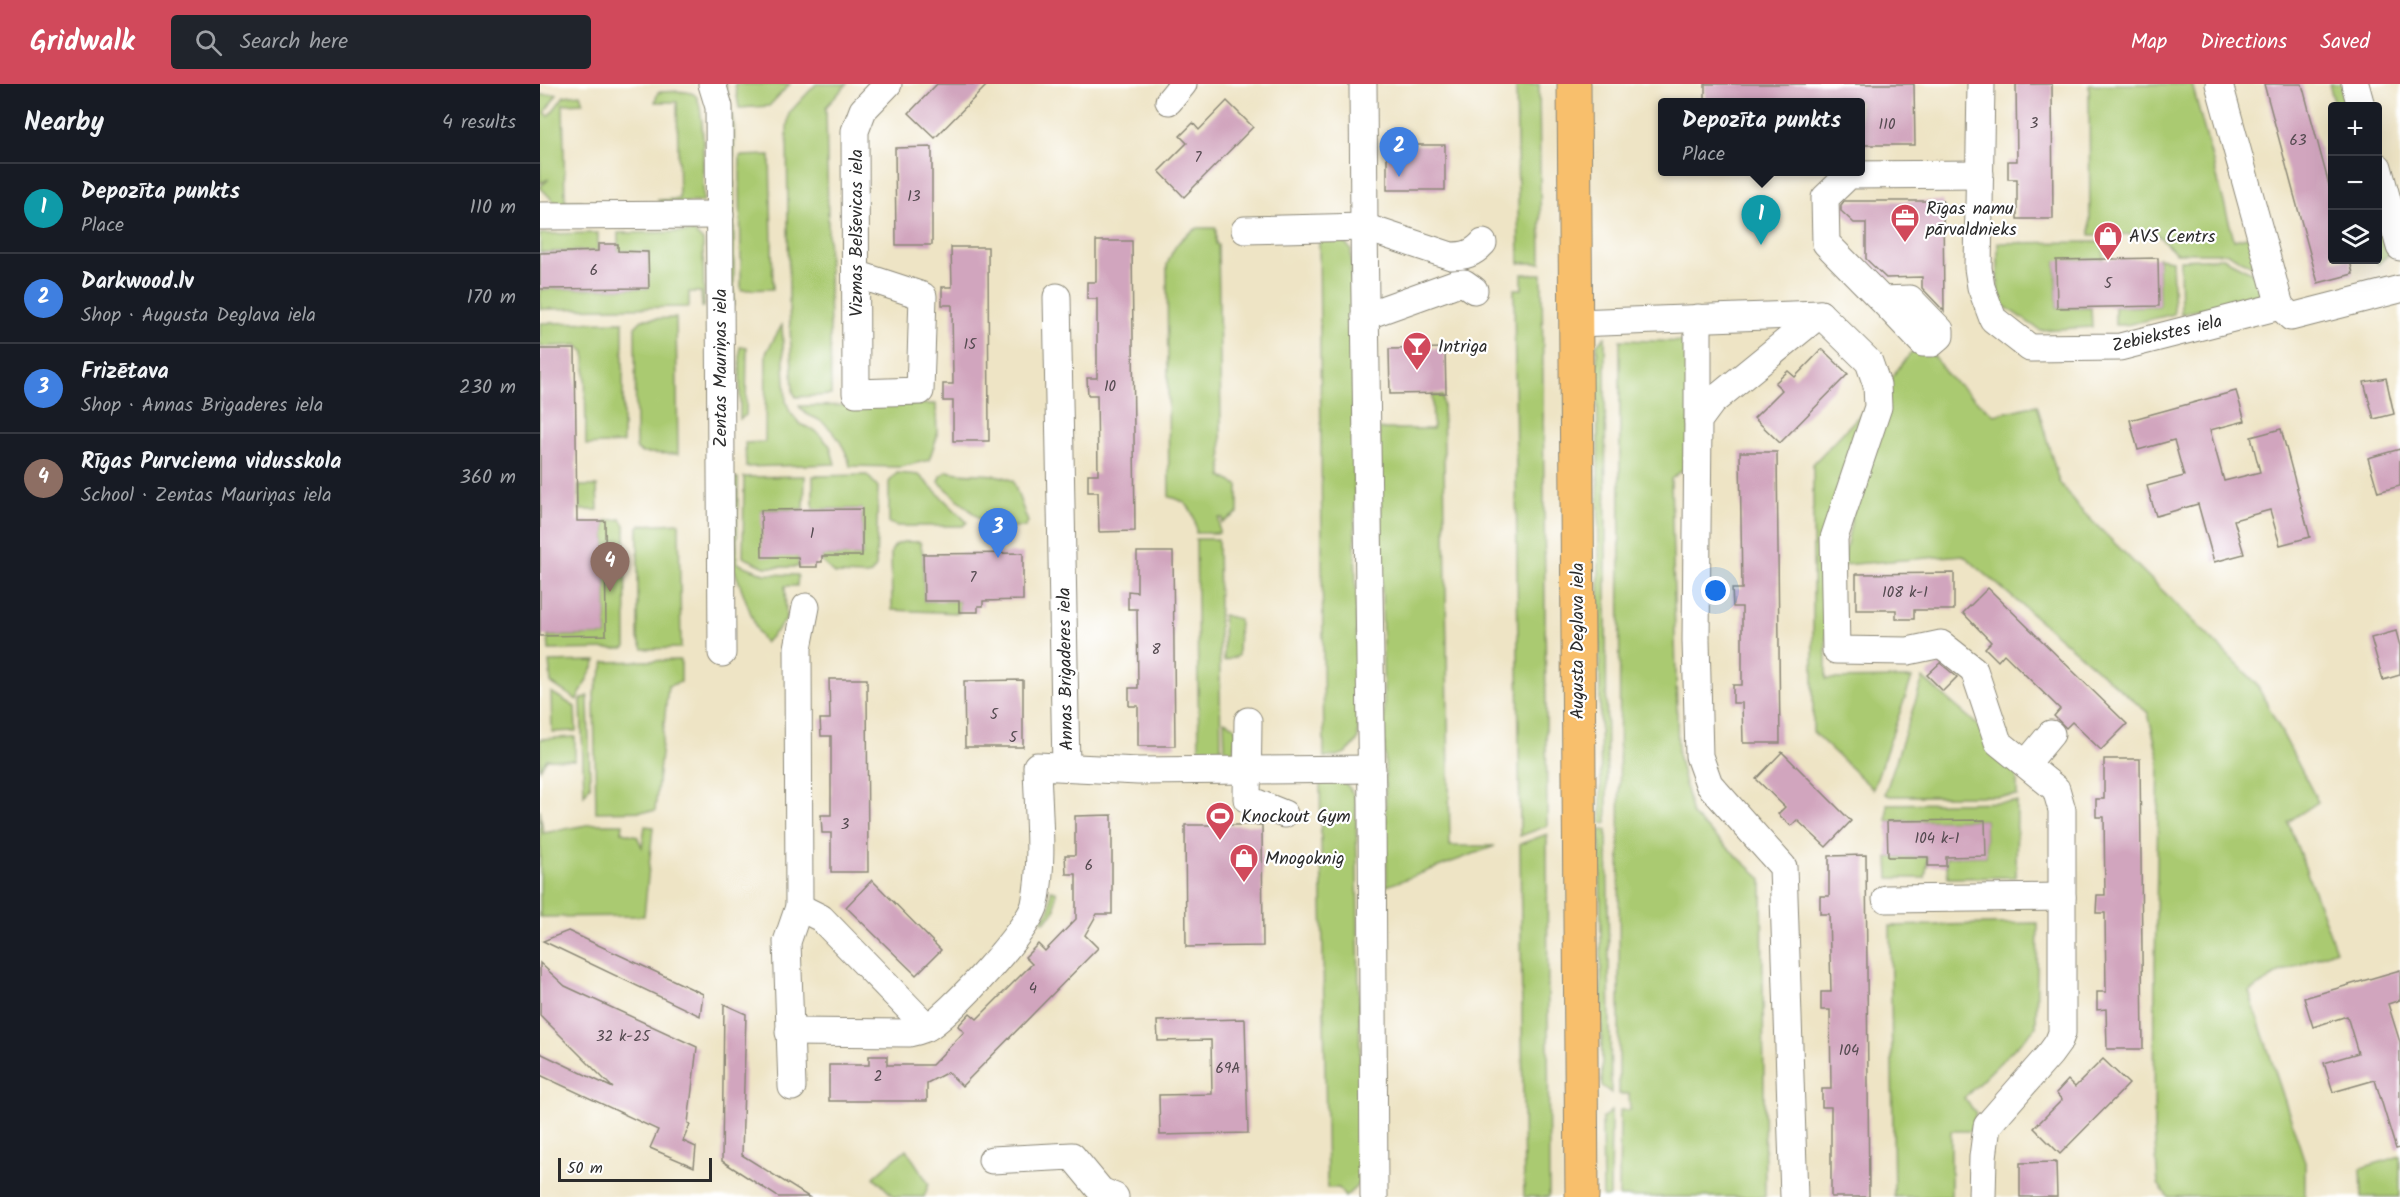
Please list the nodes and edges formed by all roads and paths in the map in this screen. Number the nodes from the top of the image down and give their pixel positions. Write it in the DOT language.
graph roads {
  1 [pos="712,84"];
  2 [pos="888,84"];
  3 [pos="1364,84"];
  4 [pos="1574,84"];
  5 [pos="1982,84"];
  6 [pos="2219,84"];
  7 [pos="2355,84"];
  8 [pos="2360,102"];
  9 [pos="1980,174"];
  10 [pos="1865,175"];
  11 [pos="1848,176"];
  12 [pos="2382,182"];
  13 [pos="720,215"];
  14 [pos="540,216"];
  15 [pos="1364,227"];
  16 [pos="1245,230"];
  17 [pos="1483,243"];
  18 [pos="2400,247"];
  19 [pos="856,274"];
  20 [pos="1474,290"];
  21 [pos="2400,290"];
  22 [pos="1057,297"];
  23 [pos="1882,300"];
  24 [pos="2280,306"];
  25 [pos="1820,314"];
  26 [pos="1365,316"];
  27 [pos="1698,318"];
  28 [pos="1575,323"];
  29 [pos="1698,421"];
  30 [pos="806,607"];
  31 [pos="722,653"];
  32 [pos="1248,721"];
  33 [pos="2051,734"];
  34 [pos="2026,764"];
  35 [pos="1066,767"];
  36 [pos="1372,768"];
  37 [pos="1248,769"];
  38 [pos="1284,814"];
  39 [pos="2062,897"];
  40 [pos="1886,899"];
  41 [pos="799,907"];
  42 [pos="927,1027"];
  43 [pos="789,1032"];
  44 [pos="792,1087"];
  45 [pos="992,1160"];
  46 [pos="1115,1197"];
  47 [pos="1374,1197"];
  48 [pos="1582,1197"];
  49 [pos="1794,1197"];
  50 [pos="1982,1197"];
  1 -- 13 [label="street, Zentas Mauriņas iela"];
  2 -- 19 [label="street, Vizmas Belševicas iela"];
  3 -- 15 [label="street"];
  4 -- 28 [label="main road, Augusta Deglava iela"];
  5 -- 9 [label="street, Zebiekstes iela"];
  6 -- 24 [label="street"];
  7 -- 8 [label="street"];
  9 -- 10 [label="street"];
  9 -- 24 [label="street, Zebiekstes iela"];
  11 -- 23 [label="street"];
  12 -- 18 [label="street"];
  13 -- 14 [label="street"];
  13 -- 31 [label="street, Zentas Mauriņas iela"];
  15 -- 16 [label="street"];
  15 -- 17 [label="street"];
  15 -- 26 [label="street"];
  19 -- 19 [label="street, Vizmas Belševicas iela"];
  20 -- 26 [label="street"];
  21 -- 24 [label="street"];
  22 -- 35 [label="street, Annas Brigaderes iela"];
  25 -- 27 [label="street"];
  25 -- 29 [label="street"];
  25 -- 34 [label="street"];
  26 -- 36 [label="street"];
  27 -- 28 [label="street"];
  27 -- 29 [label="street"];
  28 -- 48 [label="main road, Augusta Deglava iela"];
  29 -- 49 [label="street"];
  30 -- 41 [label="street"];
  32 -- 37 [label="street"];
  33 -- 34 [label="street"];
  34 -- 39 [label="street"];
  35 -- 37 [label="street"];
  35 -- 42 [label="street, Annas Brigaderes iela"];
  36 -- 37 [label="street"];
  36 -- 47 [label="street"];
  37 -- 38 [label="street"];
  39 -- 40 [label="street"];
  39 -- 50 [label="street"];
  41 -- 42 [label="street"];
  41 -- 43 [label="street"];
  42 -- 43 [label="street, Annas Brigaderes iela"];
  43 -- 44 [label="street"];
  45 -- 46 [label="street"];
}
